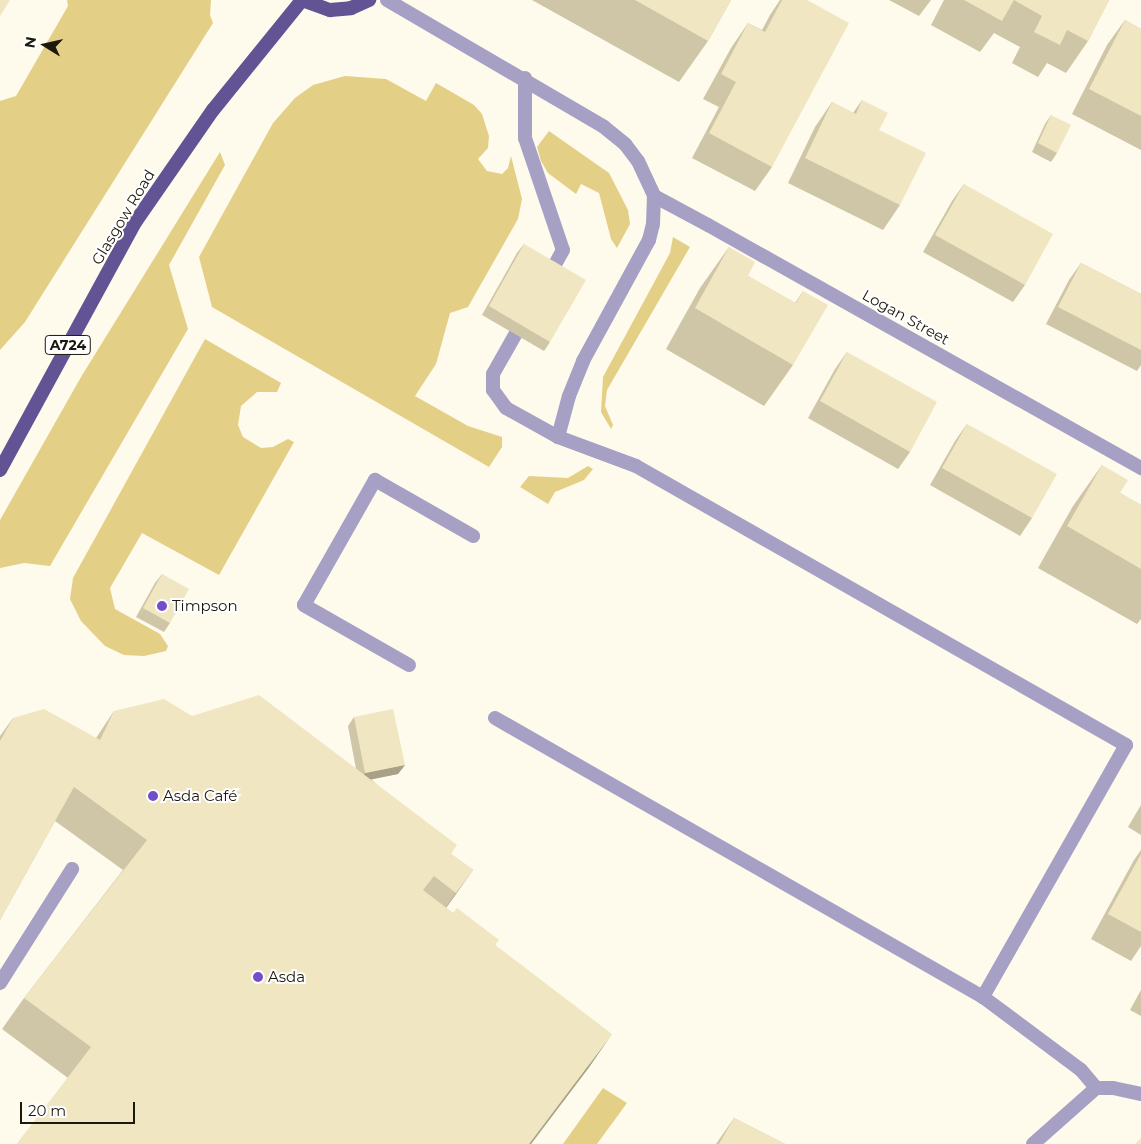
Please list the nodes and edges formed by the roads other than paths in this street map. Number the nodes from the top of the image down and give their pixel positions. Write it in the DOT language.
graph roads {
  1 [pos="302,0"];
  2 [pos="369,0"];
  3 [pos="387,0"];
  4 [pos="525,78"];
  5 [pos="654,196"];
  6 [pos="539,292"];
  7 [pos="530,308"];
  8 [pos="558,437"];
  9 [pos="1141,468"];
  10 [pos="0,470"];
  11 [pos="473,536"];
  12 [pos="408,665"];
  13 [pos="495,718"];
  14 [pos="72,868"];
  15 [pos="0,983"];
  16 [pos="983,997"];
  17 [pos="1096,1088"];
  18 [pos="1141,1094"];
  19 [pos="1034,1144"];
  1 -- 2 [label="main road, A724"];
  1 -- 10 [label="main road, Glasgow Road / A724"];
  3 -- 4 [label="street"];
  4 -- 5 [label="street"];
  4 -- 6 [label="street"];
  5 -- 8 [label="street"];
  5 -- 9 [label="street, Logan Street"];
  7 -- 8 [label="street"];
  8 -- 16 [label="street"];
  11 -- 12 [label="street"];
  13 -- 16 [label="street"];
  14 -- 15 [label="street"];
  16 -- 17 [label="street"];
  17 -- 18 [label="street"];
  17 -- 19 [label="street"];
}
